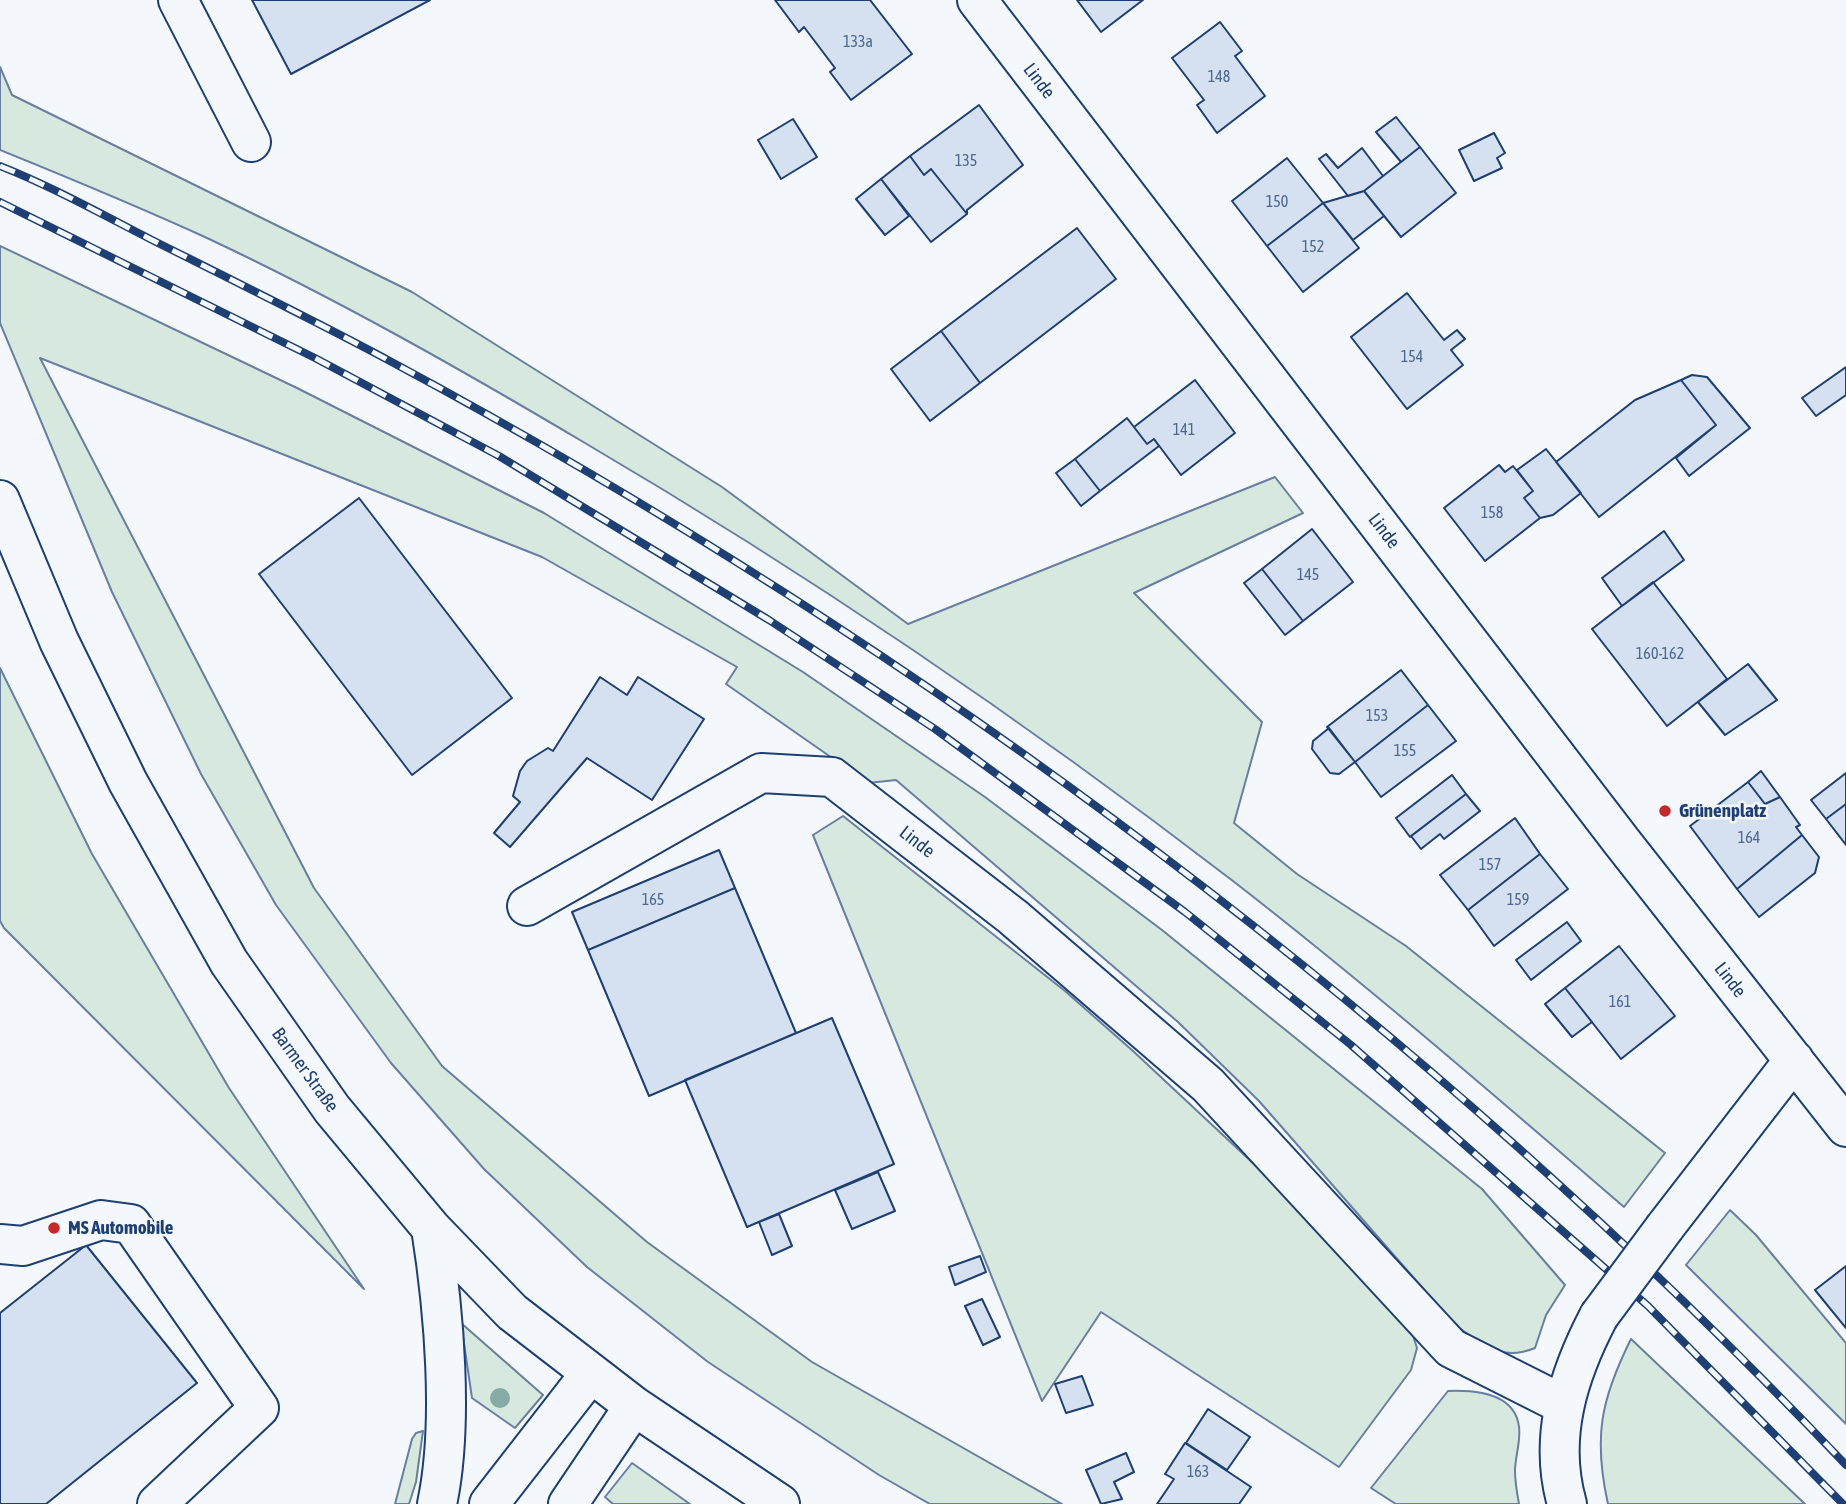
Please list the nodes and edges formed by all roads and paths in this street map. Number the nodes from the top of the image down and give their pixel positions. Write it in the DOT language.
graph roads {
  1 [pos="178,0"];
  2 [pos="977,0"];
  3 [pos="251,142"];
  4 [pos="0,500"];
  5 [pos="527,906"];
  6 [pos="1794,1060"];
  7 [pos="1846,1127"];
  8 [pos="432,1228"];
  9 [pos="0,1244"];
  10 [pos="590,1374"];
  11 [pos="1563,1405"];
  12 [pos="635,1406"];
  13 [pos="157,1504"];
  14 [pos="437,1504"];
  15 [pos="489,1504"];
  16 [pos="568,1504"];
  17 [pos="780,1504"];
  18 [pos="1567,1504"];
  1 -- 3 [label="street"];
  2 -- 6 [label="street, Linde"];
  4 -- 8 [label="street, Barmer Straße"];
  5 -- 11 [label="street, Linde"];
  6 -- 7 [label="street, Linde"];
  6 -- 11 [label="street, bridge"];
  8 -- 10 [label="street, Barmer Straße"];
  8 -- 14 [label="street"];
  9 -- 13 [label="street"];
  10 -- 12 [label="street, Barmer Straße"];
  10 -- 15 [label="street"];
  11 -- 18 [label="street"];
  12 -- 16 [label="street"];
  12 -- 17 [label="street, Barmer Straße"];
}
